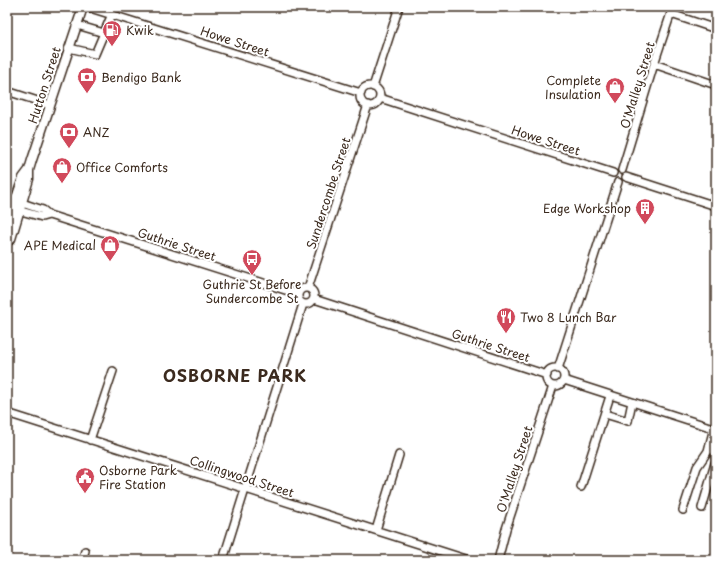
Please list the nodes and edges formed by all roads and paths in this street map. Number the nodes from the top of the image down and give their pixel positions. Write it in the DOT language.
graph roads {
  1 [pos="83,7"];
  2 [pos="87,7"];
  3 [pos="399,7"];
  4 [pos="100,9"];
  5 [pos="672,10"];
  6 [pos="112,14"];
  7 [pos="77,25"];
  8 [pos="716,29"];
  9 [pos="104,33"];
  10 [pos="69,48"];
  11 [pos="654,64"];
  12 [pos="716,85"];
  13 [pos="374,87"];
  14 [pos="7,91"];
  15 [pos="361,93"];
  16 [pos="380,98"];
  17 [pos="50,105"];
  18 [pos="368,105"];
  19 [pos="622,170"];
  20 [pos="613,174"];
  21 [pos="626,177"];
  22 [pos="618,182"];
  23 [pos="14,205"];
  24 [pos="716,206"];
  25 [pos="7,224"];
  26 [pos="7,242"];
  27 [pos="308,288"];
  28 [pos="298,294"];
  29 [pos="314,299"];
  30 [pos="303,304"];
  31 [pos="558,369"];
  32 [pos="114,371"];
  33 [pos="546,375"];
  34 [pos="564,380"];
  35 [pos="553,386"];
  36 [pos="610,396"];
  37 [pos="632,402"];
  38 [pos="7,413"];
  39 [pos="605,414"];
  40 [pos="715,428"];
  41 [pos="90,440"];
  42 [pos="716,443"];
  43 [pos="398,455"];
  44 [pos="716,460"];
  45 [pos="581,487"];
  46 [pos="246,488"];
  47 [pos="702,508"];
  48 [pos="683,510"];
  49 [pos="376,530"];
  50 [pos="85,551"];
  51 [pos="82,560"];
  52 [pos="223,560"];
  53 [pos="469,560"];
  54 [pos="498,560"];
  1 -- 7 [label="main road, Hutton Street"];
  2 -- 4 [label="street, Howe Street"];
  3 -- 13 [label="street"];
  4 -- 6 [label="street, Howe Street"];
  5 -- 8 [label="street"];
  5 -- 11 [label="street, O'Malley Street"];
  6 -- 9 [label="street"];
  6 -- 15 [label="street, Howe Street"];
  7 -- 9 [label="street"];
  7 -- 10 [label="main road, Hutton Street"];
  9 -- 10 [label="street"];
  10 -- 17 [label="main road, Hutton Street"];
  11 -- 12 [label="street"];
  11 -- 19 [label="street, O'Malley Street"];
  13 -- 15 [label="street"];
  13 -- 16 [label="street"];
  14 -- 17 [label="street"];
  15 -- 18 [label="street"];
  16 -- 18 [label="street"];
  16 -- 20 [label="street, Howe Street"];
  17 -- 23 [label="main road, Hutton Street"];
  18 -- 27 [label="street, Sundercombe Street"];
  19 -- 20 [label="street"];
  19 -- 21 [label="street"];
  20 -- 22 [label="street"];
  21 -- 22 [label="street"];
  21 -- 24 [label="street"];
  22 -- 31 [label="street"];
  23 -- 25 [label="main road, Hutton Street"];
  23 -- 26 [label="main road, Hutton Street"];
  23 -- 28 [label="street, Guthrie Street"];
  27 -- 28 [label="street"];
  27 -- 29 [label="street"];
  28 -- 30 [label="street"];
  29 -- 30 [label="street"];
  29 -- 33 [label="street, Guthrie Street"];
  30 -- 46 [label="street"];
  31 -- 33 [label="street"];
  31 -- 34 [label="street"];
  32 -- 41 [label="street"];
  33 -- 35 [label="street"];
  34 -- 35 [label="street"];
  34 -- 36 [label="street"];
  35 -- 54 [label="street, O'Malley Street"];
  36 -- 37 [label="street"];
  36 -- 39 [label="street"];
  37 -- 39 [label="street"];
  37 -- 40 [label="street"];
  38 -- 41 [label="street, Collingwood Street"];
  39 -- 45 [label="street"];
  40 -- 48 [label="street"];
  41 -- 46 [label="street, Collingwood Street"];
  42 -- 44 [label="street"];
  43 -- 49 [label="street"];
  44 -- 47 [label="street"];
  46 -- 49 [label="street, Collingwood Street"];
  46 -- 52 [label="street"];
  49 -- 53 [label="street, Collingwood Street"];
  50 -- 51 [label="street"];
}
